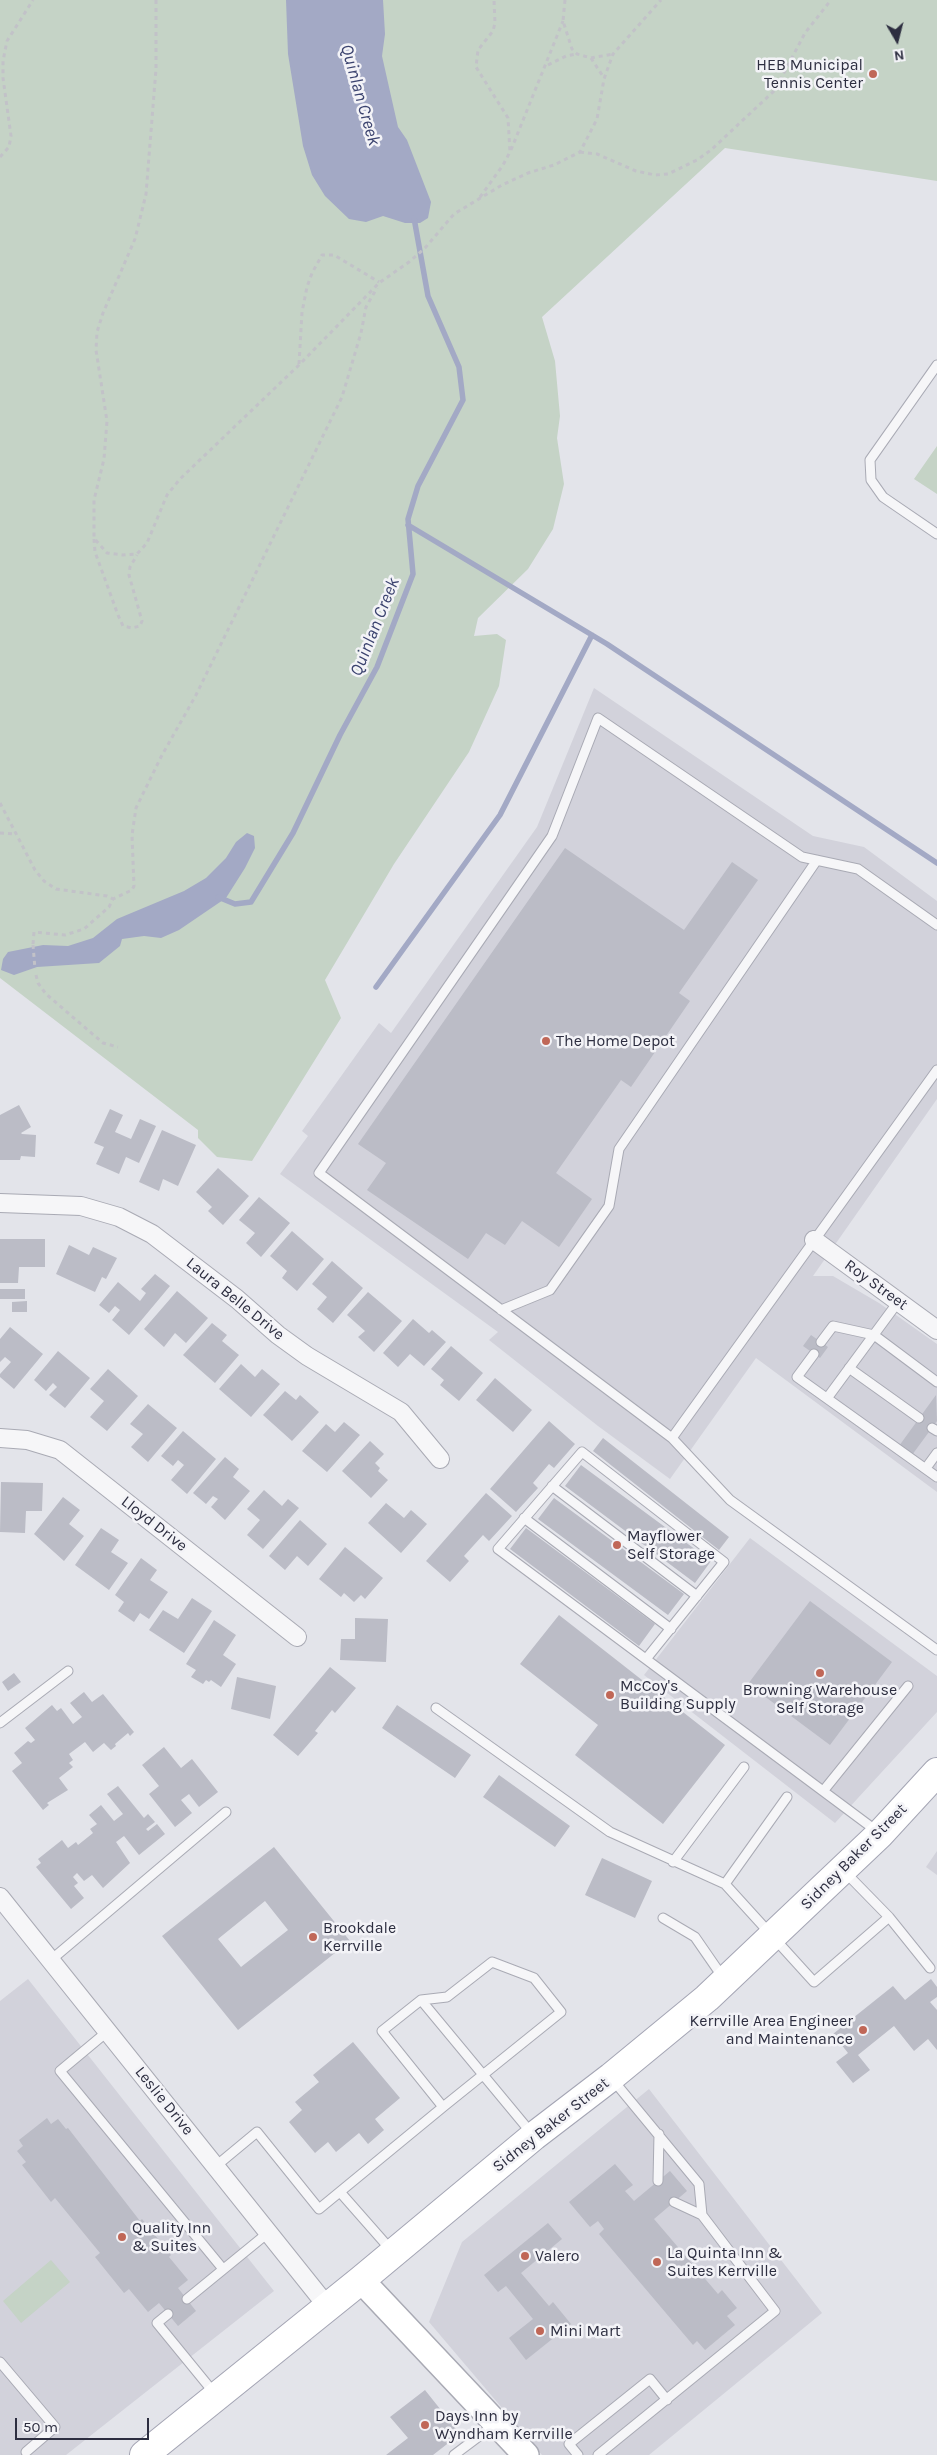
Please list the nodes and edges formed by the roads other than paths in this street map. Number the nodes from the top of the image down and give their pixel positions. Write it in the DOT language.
graph roads {
  1 [pos="937,365"];
  2 [pos="937,534"];
  3 [pos="817,860"];
  4 [pos="937,925"];
  5 [pos="937,1070"];
  6 [pos="0,1204"];
  7 [pos="814,1240"];
  8 [pos="898,1302"];
  9 [pos="501,1310"];
  10 [pos="937,1330"];
  11 [pos="874,1335"];
  12 [pos="821,1342"];
  13 [pos="814,1354"];
  14 [pos="849,1368"];
  15 [pos="937,1382"];
  16 [pos="828,1397"];
  17 [pos="919,1418"];
  18 [pos="0,1438"];
  19 [pos="672,1438"];
  20 [pos="937,1453"];
  21 [pos="440,1459"];
  22 [pos="926,1468"];
  23 [pos="937,1477"];
  24 [pos="552,1486"];
  25 [pos="524,1518"];
  26 [pos="697,1596"];
  27 [pos="671,1629"];
  28 [pos="297,1636"];
  29 [pos="937,1650"];
  30 [pos="646,1659"];
  31 [pos="68,1671"];
  32 [pos="908,1686"];
  33 [pos="436,1708"];
  34 [pos="0,1723"];
  35 [pos="744,1767"];
  36 [pos="937,1772"];
  37 [pos="824,1790"];
  38 [pos="787,1797"];
  39 [pos="226,1812"];
  40 [pos="880,1834"];
  41 [pos="673,1862"];
  42 [pos="843,1870"];
  43 [pos="725,1884"];
  44 [pos="0,1897"];
  45 [pos="889,1917"];
  46 [pos="663,1918"];
  47 [pos="773,1937"];
  48 [pos="50,1960"];
  49 [pos="930,1968"];
  50 [pos="726,1981"];
  51 [pos="421,2000"];
  52 [pos="108,2032"];
  53 [pos="484,2075"];
  54 [pos="611,2077"];
  55 [pos="444,2107"];
  56 [pos="659,2134"];
  57 [pos="534,2136"];
  58 [pos="216,2166"];
  59 [pos="658,2181"];
  60 [pos="340,2192"];
  61 [pos="674,2202"];
  62 [pos="702,2215"];
  63 [pos="269,2232"];
  64 [pos="393,2252"];
  65 [pos="223,2269"];
  66 [pos="361,2280"];
  67 [pos="187,2299"];
  68 [pos="327,2306"];
  69 [pos="168,2314"];
  70 [pos="0,2362"];
  71 [pos="217,2396"];
  72 [pos="667,2400"];
  73 [pos="497,2424"];
  74 [pos="26,2454"];
  75 [pos="576,2454"];
  76 [pos="144,2455"];
  77 [pos="454,2455"];
  78 [pos="526,2455"];
  79 [pos="598,2455"];
  1 -- 2 [label="lane"];
  3 -- 4 [label="lane"];
  3 -- 9 [label="lane"];
  3 -- 9 [label="lane"];
  5 -- 7 [label="lane"];
  6 -- 21 [label="street, Laura Belle Drive"];
  7 -- 8 [label="street, Roy Street"];
  7 -- 19 [label="lane"];
  8 -- 10 [label="street, Roy Street"];
  8 -- 11 [label="lane"];
  9 -- 19 [label="lane"];
  11 -- 12 [label="lane"];
  11 -- 14 [label="lane"];
  11 -- 15 [label="lane"];
  13 -- 16 [label="lane"];
  14 -- 16 [label="lane"];
  14 -- 17 [label="lane"];
  16 -- 22 [label="lane"];
  18 -- 28 [label="street, Lloyd Drive"];
  19 -- 29 [label="lane"];
  20 -- 22 [label="lane"];
  22 -- 23 [label="lane"];
  24 -- 25 [label="lane"];
  24 -- 26 [label="lane"];
  24 -- 26 [label="lane"];
  25 -- 27 [label="lane"];
  25 -- 30 [label="lane"];
  26 -- 27 [label="lane"];
  27 -- 30 [label="lane"];
  30 -- 37 [label="lane"];
  31 -- 34 [label="lane"];
  32 -- 37 [label="lane"];
  33 -- 41 [label="lane"];
  35 -- 41 [label="lane"];
  36 -- 40 [label="main road, Sidney Baker Street"];
  37 -- 40 [label="lane"];
  38 -- 43 [label="lane"];
  39 -- 48 [label="lane"];
  40 -- 42 [label="main road, Sidney Baker Street"];
  41 -- 43 [label="lane"];
  42 -- 45 [label="lane"];
  42 -- 47 [label="main road, Sidney Baker Street"];
  43 -- 47 [label="lane"];
  44 -- 48 [label="street, Leslie Drive"];
  45 -- 47 [label="lane"];
  45 -- 49 [label="lane"];
  46 -- 50 [label="lane"];
  47 -- 50 [label="main road, Sidney Baker Street"];
  48 -- 52 [label="street, Leslie Drive"];
  50 -- 54 [label="main road, Sidney Baker Street"];
  51 -- 53 [label="lane"];
  51 -- 53 [label="lane"];
  51 -- 55 [label="lane"];
  52 -- 58 [label="street, Leslie Drive"];
  52 -- 65 [label="lane"];
  53 -- 55 [label="lane"];
  53 -- 57 [label="lane"];
  54 -- 56 [label="lane"];
  54 -- 57 [label="main road, Sidney Baker Street"];
  55 -- 60 [label="lane"];
  56 -- 59 [label="lane"];
  56 -- 62 [label="lane"];
  57 -- 64 [label="main road, Sidney Baker Street"];
  58 -- 60 [label="lane"];
  58 -- 63 [label="street, Leslie Drive"];
  60 -- 64 [label="lane"];
  61 -- 62 [label="lane"];
  62 -- 72 [label="lane"];
  63 -- 65 [label="lane"];
  63 -- 68 [label="street, Leslie Drive"];
  64 -- 66 [label="main road, Sidney Baker Street"];
  65 -- 67 [label="lane"];
  66 -- 68 [label="main road, Sidney Baker Street"];
  66 -- 73 [label="street"];
  68 -- 71 [label="main road, Sidney Baker Street"];
  69 -- 71 [label="lane"];
  70 -- 74 [label="lane"];
  71 -- 76 [label="main road, Sidney Baker Street"];
  72 -- 75 [label="lane"];
  72 -- 79 [label="lane"];
  73 -- 77 [label="lane"];
  73 -- 78 [label="street"];
}
